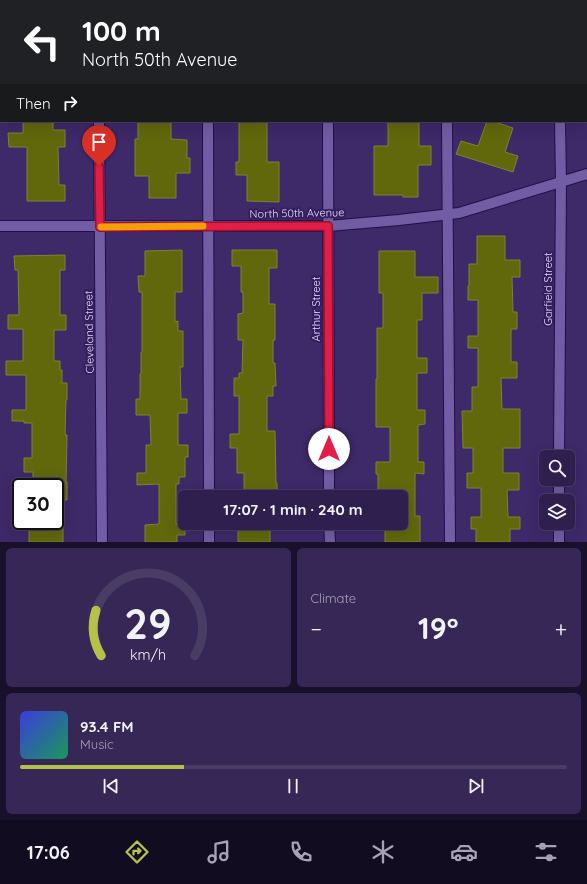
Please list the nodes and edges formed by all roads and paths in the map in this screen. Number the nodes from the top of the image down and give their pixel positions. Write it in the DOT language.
graph roads {
  1 [pos="99,122"];
  2 [pos="208,122"];
  3 [pos="328,122"];
  4 [pos="447,122"];
  5 [pos="560,122"];
  6 [pos="587,174"];
  7 [pos="561,182"];
  8 [pos="447,215"];
  9 [pos="0,226"];
  10 [pos="208,226"];
  11 [pos="328,226"];
  12 [pos="100,227"];
  13 [pos="559,450"];
  14 [pos="209,490"];
  15 [pos="329,490"];
  16 [pos="209,530"];
  17 [pos="329,530"];
  18 [pos="559,530"];
  19 [pos="102,542"];
  20 [pos="209,542"];
  21 [pos="330,542"];
  22 [pos="450,542"];
  23 [pos="559,542"];
  1 -- 12 [label="street, Cleveland Street"];
  2 -- 10 [label="street"];
  3 -- 11 [label="street, Arthur Street"];
  4 -- 8 [label="street"];
  5 -- 7 [label="street, Garfield Street"];
  6 -- 7 [label="street, North 50th Avenue"];
  7 -- 8 [label="street, North 50th Avenue"];
  7 -- 13 [label="street, Garfield Street"];
  8 -- 11 [label="street, North 50th Avenue"];
  8 -- 22 [label="street"];
  9 -- 12 [label="street, North 50th Avenue"];
  10 -- 11 [label="street, North 50th Avenue"];
  10 -- 12 [label="street, North 50th Avenue"];
  10 -- 14 [label="street"];
  11 -- 15 [label="street, Arthur Street"];
  12 -- 19 [label="street, Cleveland Street"];
  16 -- 20 [label="street"];
  17 -- 21 [label="street"];
  18 -- 23 [label="street"];
}
